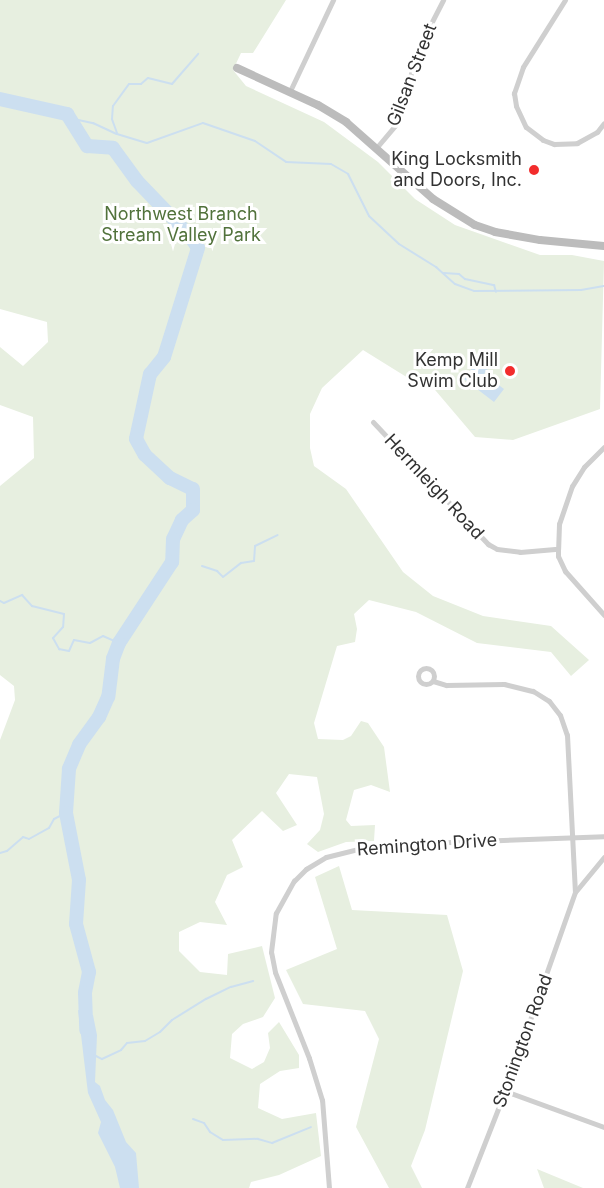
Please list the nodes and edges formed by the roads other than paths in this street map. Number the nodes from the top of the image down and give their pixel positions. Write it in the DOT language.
graph roads {
  1 [pos="333,0"];
  2 [pos="443,0"];
  3 [pos="565,0"];
  4 [pos="237,68"];
  5 [pos="290,91"];
  6 [pos="604,123"];
  7 [pos="377,147"];
  8 [pos="604,246"];
  9 [pos="373,422"];
  10 [pos="604,447"];
  11 [pos="558,549"];
  12 [pos="604,615"];
  13 [pos="433,681"];
  14 [pos="604,836"];
  15 [pos="573,837"];
  16 [pos="604,857"];
  17 [pos="575,892"];
  18 [pos="505,1091"];
  19 [pos="604,1127"];
  20 [pos="329,1188"];
  21 [pos="467,1188"];
  1 -- 5 [label="street"];
  2 -- 7 [label="street, Gilsan Street"];
  3 -- 6 [label="street"];
  4 -- 5 [label="street"];
  5 -- 7 [label="street"];
  7 -- 8 [label="street"];
  9 -- 11 [label="street, Hermleigh Road"];
  10 -- 11 [label="street"];
  11 -- 12 [label="street"];
  13 -- 15 [label="street, Stonington Road"];
  14 -- 15 [label="street, Remington Drive"];
  15 -- 17 [label="street, Stonington Road"];
  15 -- 20 [label="street, Remington Drive"];
  16 -- 17 [label="street, Stonington Road"];
  17 -- 18 [label="street, Stonington Road"];
  18 -- 19 [label="street"];
  18 -- 21 [label="street, Stonington Road"];
}
